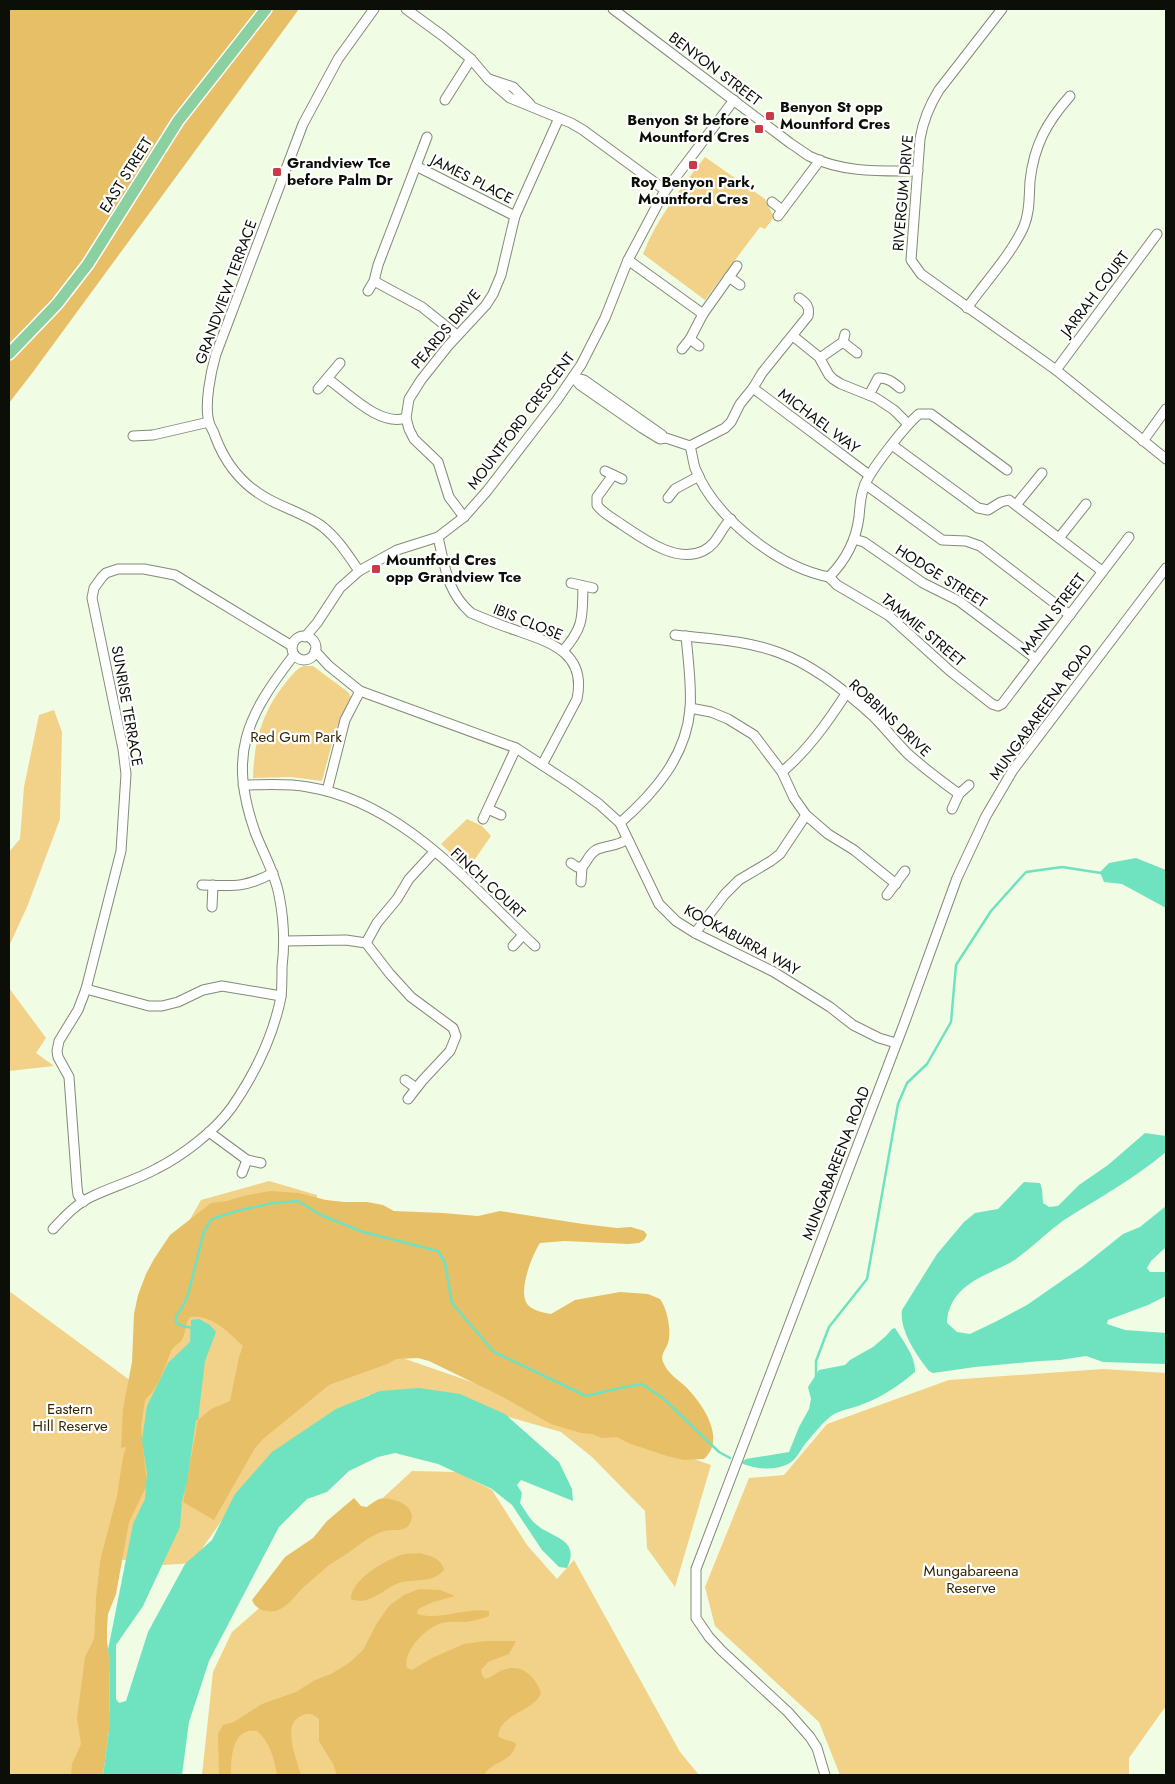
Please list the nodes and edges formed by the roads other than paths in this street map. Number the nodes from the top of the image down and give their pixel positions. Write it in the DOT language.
graph roads {
  1 [pos="266,9"];
  2 [pos="374,9"];
  3 [pos="406,9"];
  4 [pos="613,9"];
  5 [pos="1002,9"];
  6 [pos="471,59"];
  7 [pos="1070,96"];
  8 [pos="445,100"];
  9 [pos="734,100"];
  10 [pos="559,118"];
  11 [pos="426,137"];
  12 [pos="820,160"];
  13 [pos="416,166"];
  14 [pos="918,171"];
  15 [pos="665,190"];
  16 [pos="772,202"];
  17 [pos="515,216"];
  18 [pos="1157,234"];
  19 [pos="628,260"];
  20 [pos="737,266"];
  21 [pos="730,277"];
  22 [pos="374,280"];
  23 [pos="740,284"];
  24 [pos="368,291"];
  25 [pos="799,298"];
  26 [pos="967,308"];
  27 [pos="702,314"];
  28 [pos="457,335"];
  29 [pos="793,336"];
  30 [pos="690,339"];
  31 [pos="699,346"];
  32 [pos="682,349"];
  33 [pos="857,353"];
  34 [pos="9,354"];
  35 [pos="820,358"];
  36 [pos="340,363"];
  37 [pos="1056,370"];
  38 [pos="573,377"];
  39 [pos="328,379"];
  40 [pos="753,388"];
  41 [pos="900,388"];
  42 [pos="318,389"];
  43 [pos="869,395"];
  44 [pos="1166,410"];
  45 [pos="406,418"];
  46 [pos="209,422"];
  47 [pos="908,424"];
  48 [pos="133,436"];
  49 [pos="1143,440"];
  50 [pos="892,445"];
  51 [pos="690,446"];
  52 [pos="1166,459"];
  53 [pos="1007,470"];
  54 [pos="1042,473"];
  55 [pos="613,475"];
  56 [pos="699,476"];
  57 [pos="867,479"];
  58 [pos="669,498"];
  59 [pos="1086,504"];
  60 [pos="1016,505"];
  61 [pos="464,517"];
  62 [pos="731,519"];
  63 [pos="438,537"];
  64 [pos="1129,537"];
  65 [pos="854,538"];
  66 [pos="1059,538"];
  67 [pos="1166,568"];
  68 [pos="359,571"];
  69 [pos="1102,571"];
  70 [pos="829,577"];
  71 [pos="571,583"];
  72 [pos="1070,615"];
  73 [pos="675,635"];
  74 [pos="686,636"];
  75 [pos="304,649"];
  76 [pos="563,650"];
  77 [pos="1036,659"];
  78 [pos="360,691"];
  79 [pos="846,694"];
  80 [pos="998,706"];
  81 [pos="690,708"];
  82 [pos="516,748"];
  83 [pos="542,765"];
  84 [pos="782,772"];
  85 [pos="969,784"];
  86 [pos="243,785"];
  87 [pos="327,791"];
  88 [pos="958,794"];
  89 [pos="488,809"];
  90 [pos="952,809"];
  91 [pos="501,815"];
  92 [pos="806,815"];
  93 [pos="483,819"];
  94 [pos="620,823"];
  95 [pos="628,839"];
  96 [pos="434,852"];
  97 [pos="571,863"];
  98 [pos="582,867"];
  99 [pos="905,871"];
  100 [pos="273,874"];
  101 [pos="581,882"];
  102 [pos="896,884"];
  103 [pos="202,885"];
  104 [pos="213,885"];
  105 [pos="887,895"];
  106 [pos="212,907"];
  107 [pos="695,933"];
  108 [pos="523,935"];
  109 [pos="285,941"];
  110 [pos="366,943"];
  111 [pos="513,946"];
  112 [pos="535,946"];
  113 [pos="86,989"];
  114 [pos="281,996"];
  115 [pos="896,1043"];
  116 [pos="405,1080"];
  117 [pos="416,1088"];
  118 [pos="408,1099"];
  119 [pos="209,1132"];
  120 [pos="247,1160"];
  121 [pos="261,1163"];
  122 [pos="242,1173"];
  123 [pos="83,1202"];
  124 [pos="53,1229"];
  125 [pos="825,1775"];
  1 -- 34 [label="main road, EAST STREET"];
  2 -- 46 [label="street, GRANDVIEW TERRACE"];
  3 -- 6 [label="street"];
  4 -- 9 [label="street, BENYON STREET"];
  5 -- 14 [label="street, RIVERGUM DRIVE"];
  6 -- 8 [label="street"];
  6 -- 10 [label="street"];
  7 -- 26 [label="street"];
  9 -- 12 [label="street, BENYON STREET"];
  9 -- 15 [label="street, MOUNTFORD CRESCENT"];
  10 -- 15 [label="street"];
  10 -- 17 [label="street, PEARDS DRIVE"];
  11 -- 13 [label="street"];
  12 -- 14 [label="street, BENYON STREET"];
  12 -- 16 [label="street"];
  13 -- 17 [label="street, JAMES PLACE"];
  13 -- 22 [label="street"];
  14 -- 26 [label="street, RIVERGUM DRIVE"];
  15 -- 19 [label="street, MOUNTFORD CRESCENT"];
  17 -- 28 [label="street, PEARDS DRIVE"];
  18 -- 37 [label="street, JARRAH COURT"];
  19 -- 27 [label="street"];
  19 -- 38 [label="street, MOUNTFORD CRESCENT"];
  20 -- 21 [label="street"];
  21 -- 23 [label="street"];
  21 -- 27 [label="street"];
  22 -- 24 [label="street"];
  22 -- 28 [label="street"];
  25 -- 29 [label="street"];
  26 -- 37 [label="street, RIVERGUM DRIVE"];
  27 -- 30 [label="street"];
  28 -- 45 [label="street, PEARDS DRIVE"];
  29 -- 35 [label="street"];
  29 -- 40 [label="street"];
  30 -- 31 [label="street"];
  30 -- 32 [label="street"];
  33 -- 35 [label="street"];
  35 -- 43 [label="street"];
  36 -- 39 [label="street"];
  37 -- 49 [label="street, RIVERGUM DRIVE"];
  38 -- 51 [label="street"];
  38 -- 61 [label="street, MOUNTFORD CRESCENT"];
  39 -- 42 [label="street"];
  39 -- 45 [label="street"];
  40 -- 51 [label="street"];
  40 -- 57 [label="street, MICHAEL WAY"];
  41 -- 43 [label="street"];
  43 -- 47 [label="street"];
  44 -- 49 [label="street"];
  45 -- 61 [label="street"];
  46 -- 48 [label="street"];
  46 -- 68 [label="street, GRANDVIEW TERRACE"];
  47 -- 50 [label="street"];
  47 -- 53 [label="street"];
  49 -- 52 [label="street, RIVERGUM DRIVE"];
  50 -- 57 [label="street"];
  50 -- 60 [label="street"];
  51 -- 56 [label="street"];
  54 -- 60 [label="street"];
  55 -- 62 [label="street"];
  56 -- 58 [label="street"];
  56 -- 62 [label="street"];
  57 -- 65 [label="street"];
  57 -- 72 [label="street, MICHAEL WAY"];
  59 -- 66 [label="street"];
  60 -- 66 [label="street"];
  61 -- 63 [label="street, MOUNTFORD CRESCENT"];
  62 -- 70 [label="street"];
  63 -- 68 [label="street, MOUNTFORD CRESCENT"];
  63 -- 76 [label="street, IBIS CLOSE"];
  64 -- 69 [label="street, MANN STREET"];
  65 -- 70 [label="street"];
  65 -- 77 [label="street, HODGE STREET"];
  66 -- 69 [label="street"];
  67 -- 115 [label="street, MUNGABAREENA ROAD"];
  68 -- 75 [label="street, MOUNTFORD CRESCENT"];
  69 -- 72 [label="street, MANN STREET"];
  70 -- 80 [label="street, TAMMIE STREET"];
  71 -- 76 [label="street"];
  72 -- 77 [label="street, MANN STREET"];
  73 -- 74 [label="street, ROBBINS DRIVE"];
  74 -- 79 [label="street, ROBBINS DRIVE"];
  74 -- 81 [label="street"];
  75 -- 78 [label="street, KOOKABURRA WAY"];
  75 -- 86 [label="street, MOUNTFORD CRESCENT"];
  75 -- 113 [label="street, SUNRISE TERRACE"];
  76 -- 83 [label="street, IBIS CLOSE"];
  77 -- 80 [label="street, MANN STREET"];
  78 -- 82 [label="street, KOOKABURRA WAY"];
  78 -- 87 [label="street"];
  79 -- 84 [label="street"];
  79 -- 88 [label="street, ROBBINS DRIVE"];
  81 -- 84 [label="street"];
  81 -- 94 [label="street"];
  82 -- 83 [label="street, KOOKABURRA WAY"];
  82 -- 89 [label="street"];
  83 -- 94 [label="street, KOOKABURRA WAY"];
  84 -- 92 [label="street"];
  85 -- 88 [label="street"];
  86 -- 87 [label="street, FINCH COURT"];
  86 -- 100 [label="street, MOUNTFORD CRESCENT"];
  87 -- 96 [label="street, FINCH COURT"];
  88 -- 90 [label="street"];
  89 -- 91 [label="street"];
  89 -- 93 [label="street"];
  92 -- 102 [label="street"];
  92 -- 107 [label="street"];
  94 -- 95 [label="street, KOOKABURRA WAY"];
  95 -- 98 [label="street"];
  95 -- 107 [label="street, KOOKABURRA WAY"];
  96 -- 108 [label="street, FINCH COURT"];
  96 -- 110 [label="street"];
  97 -- 98 [label="street"];
  98 -- 101 [label="street"];
  99 -- 102 [label="street"];
  100 -- 104 [label="street"];
  100 -- 109 [label="street, MOUNTFORD CRESCENT"];
  102 -- 105 [label="street"];
  103 -- 104 [label="street"];
  104 -- 106 [label="street"];
  107 -- 115 [label="street, KOOKABURRA WAY"];
  108 -- 111 [label="street, FINCH COURT"];
  108 -- 112 [label="street, FINCH COURT"];
  109 -- 110 [label="street"];
  109 -- 114 [label="street, MOUNTFORD CRESCENT"];
  110 -- 117 [label="street"];
  113 -- 114 [label="street"];
  113 -- 123 [label="street, SUNRISE TERRACE"];
  114 -- 119 [label="street, MOUNTFORD CRESCENT"];
  115 -- 125 [label="street, MUNGABAREENA ROAD"];
  116 -- 117 [label="street"];
  117 -- 118 [label="street"];
  119 -- 120 [label="street"];
  119 -- 123 [label="street, MOUNTFORD CRESCENT"];
  120 -- 121 [label="street"];
  120 -- 122 [label="street"];
  123 -- 124 [label="street, MOUNTFORD CRESCENT"];
}
